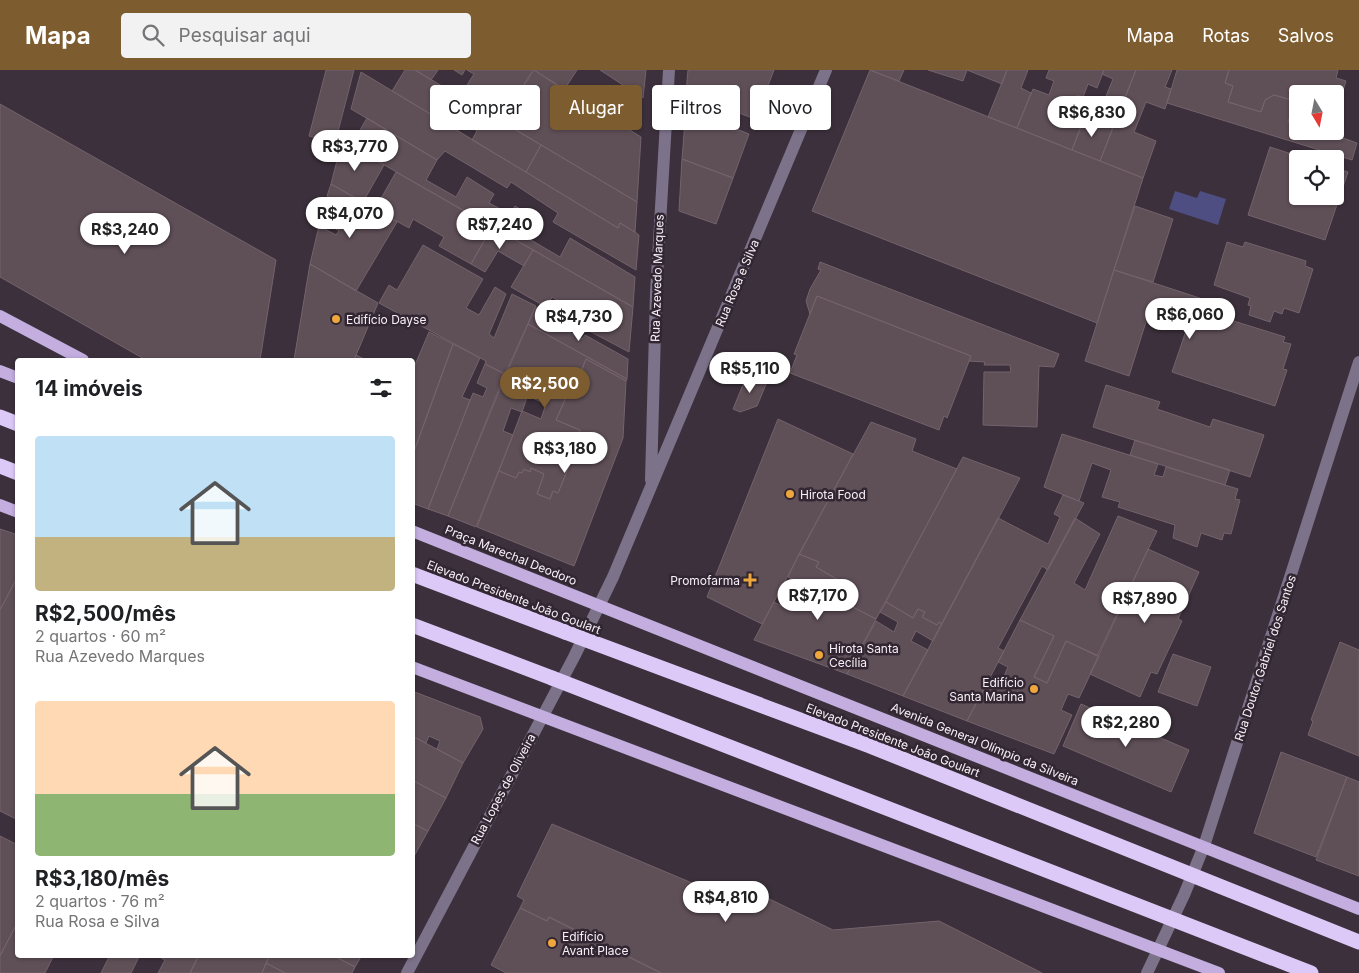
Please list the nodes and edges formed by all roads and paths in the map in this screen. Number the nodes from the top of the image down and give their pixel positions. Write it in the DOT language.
graph roads {
  1 [pos="669,70"];
  2 [pos="826,70"];
  3 [pos="0,316"];
  4 [pos="79,358"];
  5 [pos="1359,362"];
  6 [pos="0,371"];
  7 [pos="15,377"];
  8 [pos="0,417"];
  9 [pos="15,423"];
  10 [pos="0,466"];
  11 [pos="15,472"];
  12 [pos="651,486"];
  13 [pos="0,505"];
  14 [pos="15,511"];
  15 [pos="415,532"];
  16 [pos="415,575"];
  17 [pos="600,605"];
  18 [pos="415,626"];
  19 [pos="415,668"];
  20 [pos="541,716"];
  21 [pos="1204,846"];
  22 [pos="1359,909"];
  23 [pos="1359,942"];
  24 [pos="1158,950"];
  25 [pos="415,958"];
  26 [pos="415,958"];
  27 [pos="407,973"];
  28 [pos="1147,973"];
  29 [pos="1219,973"];
  30 [pos="1311,973"];
  1 -- 12 [label="street, Rua Azevedo Marques"];
  2 -- 12 [label="street, Rua Rosa e Silva"];
  3 -- 4 [label="main road"];
  5 -- 21 [label="street, Rua Doutor Gabriel dos Santos"];
  6 -- 7 [label="main road"];
  8 -- 9 [label="highway"];
  10 -- 11 [label="highway"];
  12 -- 17 [label="street, Rua Rosa e Silva"];
  13 -- 14 [label="main road"];
  15 -- 17 [label="main road, Praça Marechal Deodoro"];
  16 -- 23 [label="highway, Elevado Presidente João Goulart, bridge"];
  17 -- 20 [label="street, Rua Lopes de Oliveira"];
  17 -- 21 [label="main road, Avenida General Olímpio da Silveira"];
  18 -- 30 [label="highway, bridge"];
  19 -- 20 [label="main road"];
  20 -- 24 [label="main road"];
  20 -- 26 [label="street, Rua Lopes de Oliveira"];
  21 -- 22 [label="main road, Avenida General Olímpio da Silveira"];
  21 -- 24 [label="street, Rua Doutor Gabriel dos Santos"];
  24 -- 28 [label="street, Rua Doutor Gabriel dos Santos"];
  24 -- 29 [label="main road"];
  25 -- 27 [label="street, Rua Lopes de Oliveira"];
}
